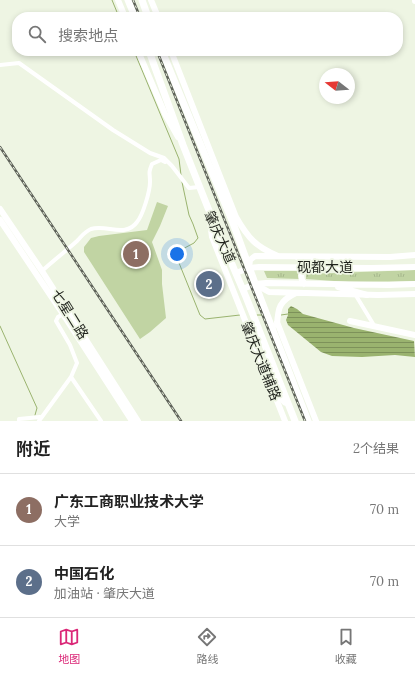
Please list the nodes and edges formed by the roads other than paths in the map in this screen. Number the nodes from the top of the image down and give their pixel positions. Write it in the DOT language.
graph roads {
  1 [pos="118,0"];
  2 [pos="128,0"];
  3 [pos="142,0"];
  4 [pos="151,0"];
  5 [pos="123,12"];
  6 [pos="133,12"];
  7 [pos="146,12"];
  8 [pos="156,12"];
  9 [pos="140,56"];
  10 [pos="150,56"];
  11 [pos="164,56"];
  12 [pos="173,56"];
  13 [pos="0,65"];
  14 [pos="183,145"];
  15 [pos="172,166"];
  16 [pos="199,187"];
  17 [pos="221,194"];
  18 [pos="0,208"];
  19 [pos="208,208"];
  20 [pos="232,208"];
  21 [pos="0,220"];
  22 [pos="233,223"];
  23 [pos="415,255"];
  24 [pos="278,256"];
  25 [pos="297,257"];
  26 [pos="335,267"];
  27 [pos="415,267"];
  28 [pos="249,268"];
  29 [pos="305,268"];
  30 [pos="42,271"];
  31 [pos="236,273"];
  32 [pos="255,284"];
  33 [pos="304,284"];
  34 [pos="329,284"];
  35 [pos="415,284"];
  36 [pos="243,289"];
  37 [pos="297,292"];
  38 [pos="355,294"];
  39 [pos="367,294"];
  40 [pos="415,294"];
  41 [pos="63,314"];
  42 [pos="350,321"];
  43 [pos="273,322"];
  44 [pos="375,327"];
  45 [pos="415,335"];
  46 [pos="275,337"];
  47 [pos="289,354"];
  48 [pos="71,376"];
  49 [pos="270,384"];
  50 [pos="120,399"];
  51 [pos="290,407"];
  52 [pos="40,419"];
  53 [pos="19,421"];
  54 [pos="101,421"];
  55 [pos="132,421"];
  56 [pos="138,421"];
  57 [pos="285,421"];
  58 [pos="295,421"];
  59 [pos="308,421"];
  60 [pos="316,421"];
  1 -- 5 [label="street"];
  2 -- 6 [label="highway"];
  3 -- 7 [label="highway"];
  4 -- 8 [label="street"];
  9 -- 14 [label="street"];
  10 -- 14 [label="highway, 肇庆大道"];
  11 -- 17 [label="highway, 肇庆大道"];
  12 -- 20 [label="street"];
  13 -- 15 [label="street"];
  14 -- 16 [label="highway, 肇庆大道"];
  15 -- 16 [label="street"];
  15 -- 30 [label="street"];
  16 -- 19 [label="highway, 肇庆大道"];
  17 -- 20 [label="street"];
  17 -- 22 [label="highway, 肇庆大道"];
  18 -- 30 [label="street, 七星二路"];
  19 -- 31 [label="highway, 肇庆大道"];
  19 -- 49 [label="street, 肇庆大道辅路"];
  20 -- 22 [label="street"];
  20 -- 24 [label="street"];
  21 -- 41 [label="street, 七星二路"];
  22 -- 28 [label="highway, 肇庆大道"];
  23 -- 25 [label="street"];
  24 -- 25 [label="street"];
  24 -- 28 [label="street"];
  25 -- 26 [label="street"];
  26 -- 27 [label="street, 砚都大道"];
  26 -- 29 [label="street, 砚都大道"];
  28 -- 29 [label="street, 砚都大道"];
  28 -- 31 [label="street, 砚都大道"];
  28 -- 32 [label="highway, 肇庆大道"];
  29 -- 33 [label="street"];
  30 -- 50 [label="street, 七星二路"];
  31 -- 36 [label="highway, 肇庆大道"];
  32 -- 33 [label="street, 砚都大道"];
  32 -- 36 [label="street, 砚都大道"];
  32 -- 37 [label="street"];
  32 -- 43 [label="highway, 肇庆大道"];
  33 -- 34 [label="street, 砚都大道"];
  34 -- 35 [label="street, 砚都大道"];
  34 -- 39 [label="street"];
  36 -- 51 [label="highway, 肇庆大道"];
  37 -- 38 [label="street"];
  37 -- 43 [label="street"];
  38 -- 39 [label="street"];
  38 -- 44 [label="street"];
  39 -- 40 [label="street"];
  41 -- 48 [label="street"];
  41 -- 50 [label="street, 七星二路"];
  42 -- 44 [label="street"];
  43 -- 46 [label="highway, 肇庆大道"];
  43 -- 47 [label="street, 肇庆大道辅路"];
  44 -- 45 [label="street"];
  46 -- 47 [label="street"];
  46 -- 59 [label="highway, 肇庆大道"];
  47 -- 60 [label="street, 肇庆大道辅路"];
  48 -- 52 [label="street"];
  48 -- 54 [label="street"];
  49 -- 51 [label="highway"];
  49 -- 57 [label="street, 肇庆大道辅路"];
  50 -- 55 [label="street, 七星二路"];
  50 -- 56 [label="street, 七星二路"];
  51 -- 58 [label="highway, 肇庆大道"];
  52 -- 53 [label="street"];
}
